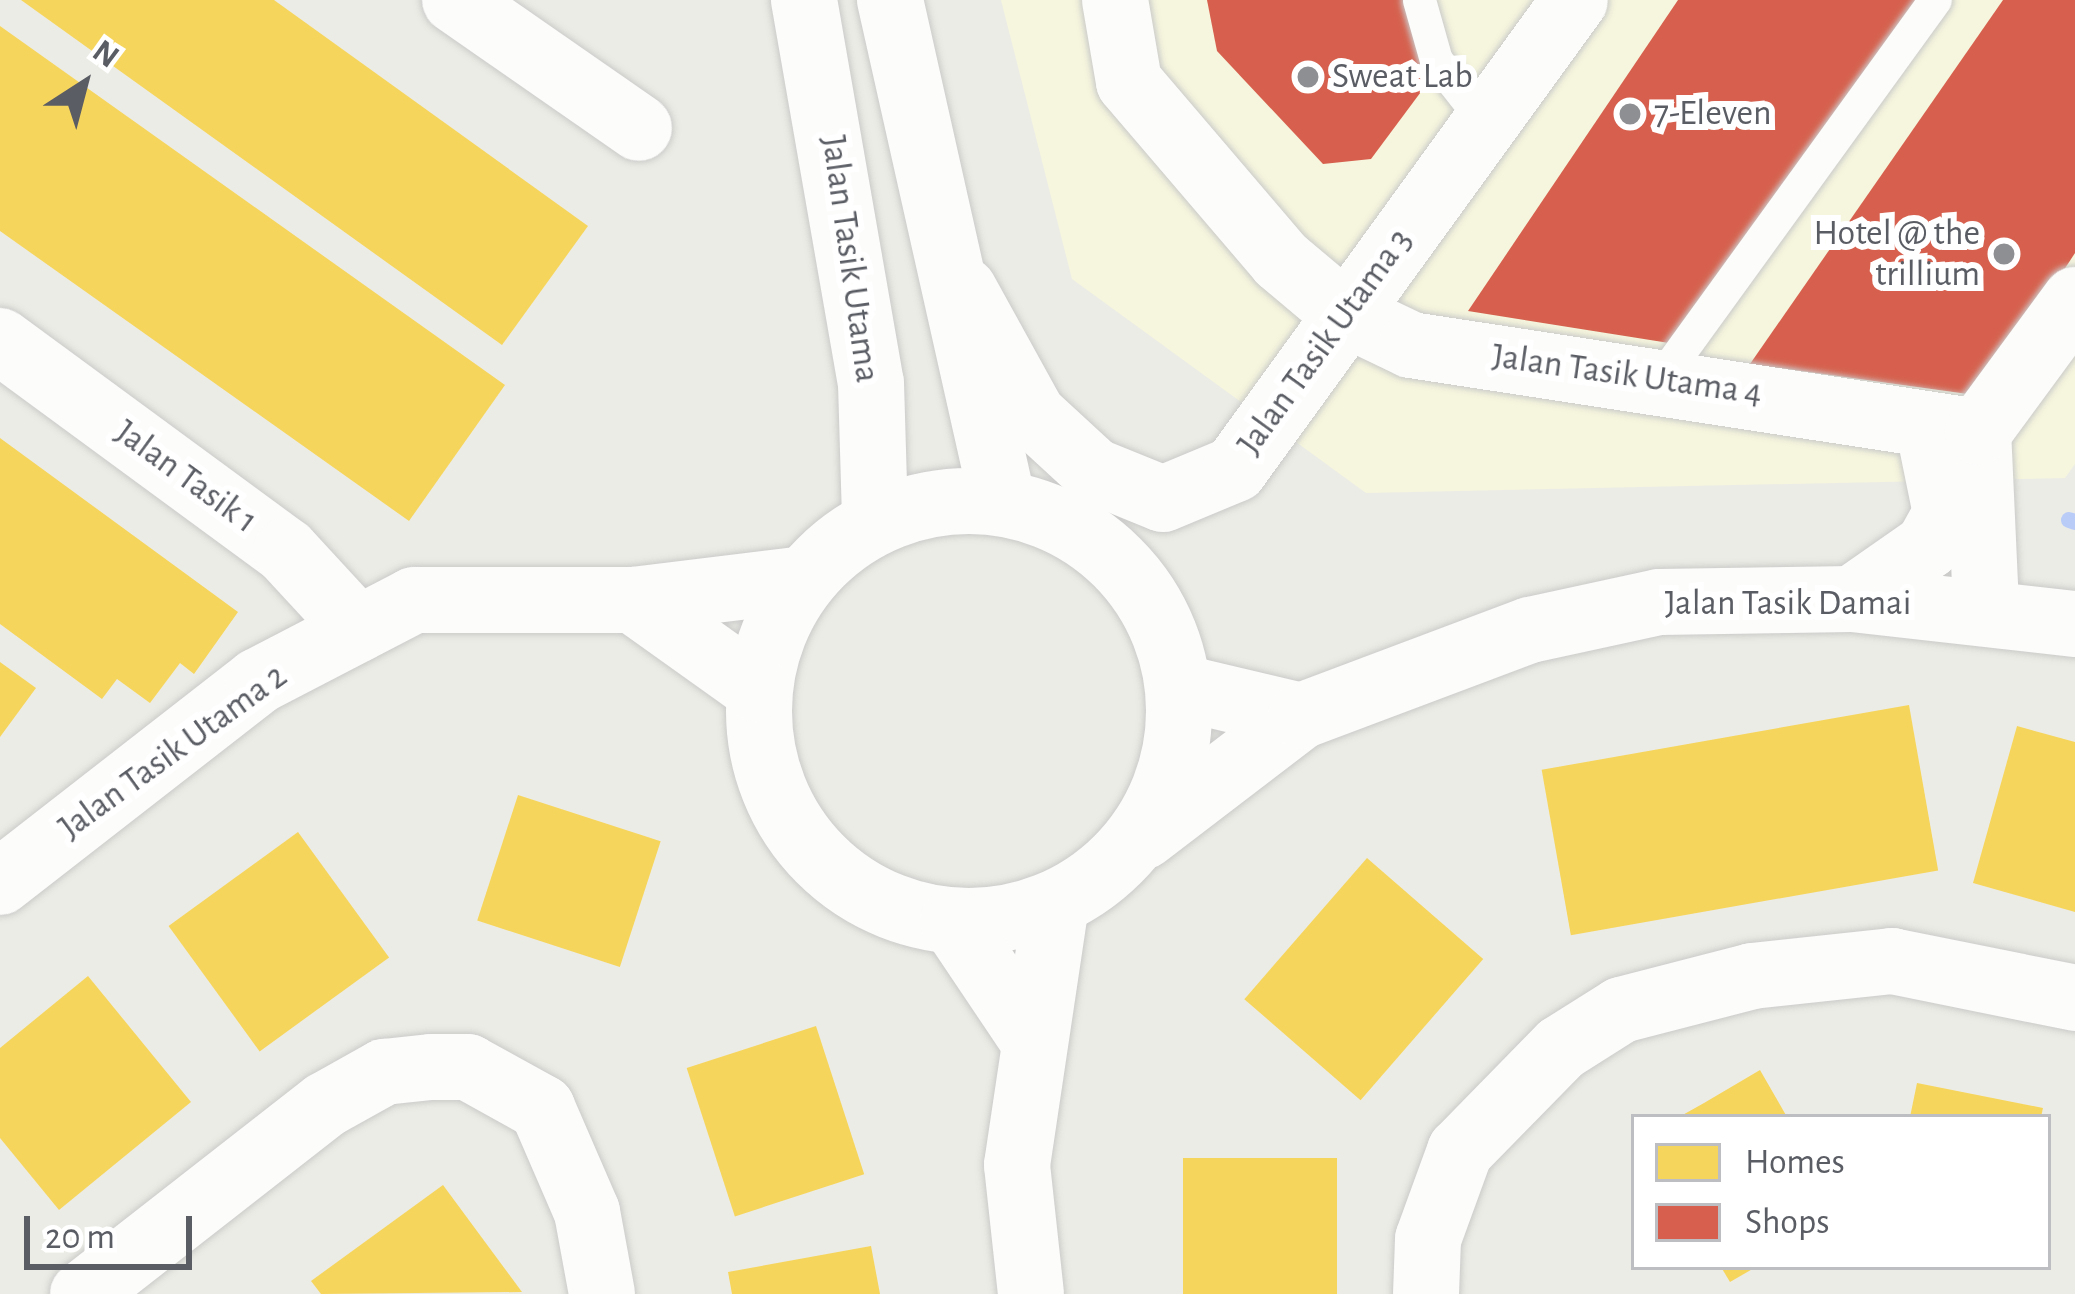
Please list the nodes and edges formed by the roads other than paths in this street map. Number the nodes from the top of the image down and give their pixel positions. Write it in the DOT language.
graph roads {
  1 [pos="455,0"];
  2 [pos="804,0"];
  3 [pos="890,0"];
  4 [pos="1115,0"];
  5 [pos="1419,0"];
  6 [pos="1575,0"];
  7 [pos="1935,0"];
  8 [pos="914,115"];
  9 [pos="1485,122"];
  10 [pos="639,128"];
  11 [pos="832,128"];
  12 [pos="947,261"];
  13 [pos="2075,300"];
  14 [pos="1344,314"];
  15 [pos="0,341"];
  16 [pos="1661,378"];
  17 [pos="1947,426"];
  18 [pos="1003,503"];
  19 [pos="875,521"];
  20 [pos="803,579"];
  21 [pos="1852,599"];
  22 [pos="632,600"];
  23 [pos="1986,606"];
  24 [pos="2075,624"];
  25 [pos="358,629"];
  26 [pos="1178,687"];
  27 [pos="758,689"];
  28 [pos="1300,716"];
  29 [pos="1131,847"];
  30 [pos="0,882"];
  31 [pos="1056,903"];
  32 [pos="953,921"];
  33 [pos="2075,998"];
  34 [pos="1031,1037"];
  35 [pos="83,1294"];
  36 [pos="602,1294"];
  37 [pos="1031,1294"];
  38 [pos="1426,1294"];
  1 -- 10 [label="street"];
  2 -- 11 [label="street, Jalan Tasik Utama"];
  3 -- 8 [label="street"];
  4 -- 14 [label="street, Jalan Tasik Utama 4"];
  5 -- 9 [label="lane"];
  6 -- 9 [label="street, Jalan Tasik Utama 3"];
  7 -- 16 [label="lane"];
  8 -- 11 [label="street"];
  8 -- 12 [label="street"];
  9 -- 14 [label="street, Jalan Tasik Utama 3"];
  11 -- 19 [label="street, Jalan Tasik Utama"];
  12 -- 14 [label="street, Jalan Tasik Utama 3"];
  12 -- 18 [label="street"];
  13 -- 17 [label="street"];
  14 -- 16 [label="street, Jalan Tasik Utama 4"];
  15 -- 25 [label="street, Jalan Tasik 1"];
  16 -- 17 [label="street, Jalan Tasik Utama 4"];
  17 -- 21 [label="street"];
  17 -- 23 [label="street"];
  18 -- 19 [label="street"];
  18 -- 26 [label="street"];
  19 -- 20 [label="street"];
  20 -- 22 [label="street, Jalan Tasik Utama 2"];
  20 -- 27 [label="street"];
  21 -- 23 [label="street, Jalan Tasik Damai"];
  21 -- 28 [label="street, Jalan Tasik Damai"];
  22 -- 25 [label="street, Jalan Tasik Utama 2"];
  22 -- 27 [label="street"];
  23 -- 24 [label="street, Jalan Tasik Damai"];
  25 -- 30 [label="street, Jalan Tasik Utama 2"];
  26 -- 28 [label="street"];
  26 -- 29 [label="street"];
  27 -- 32 [label="street"];
  28 -- 29 [label="street, Jalan Tasik Damai"];
  29 -- 31 [label="street"];
  31 -- 32 [label="street"];
  31 -- 34 [label="street"];
  32 -- 34 [label="street"];
  33 -- 38 [label="street"];
  34 -- 37 [label="street"];
  35 -- 36 [label="street"];
}
